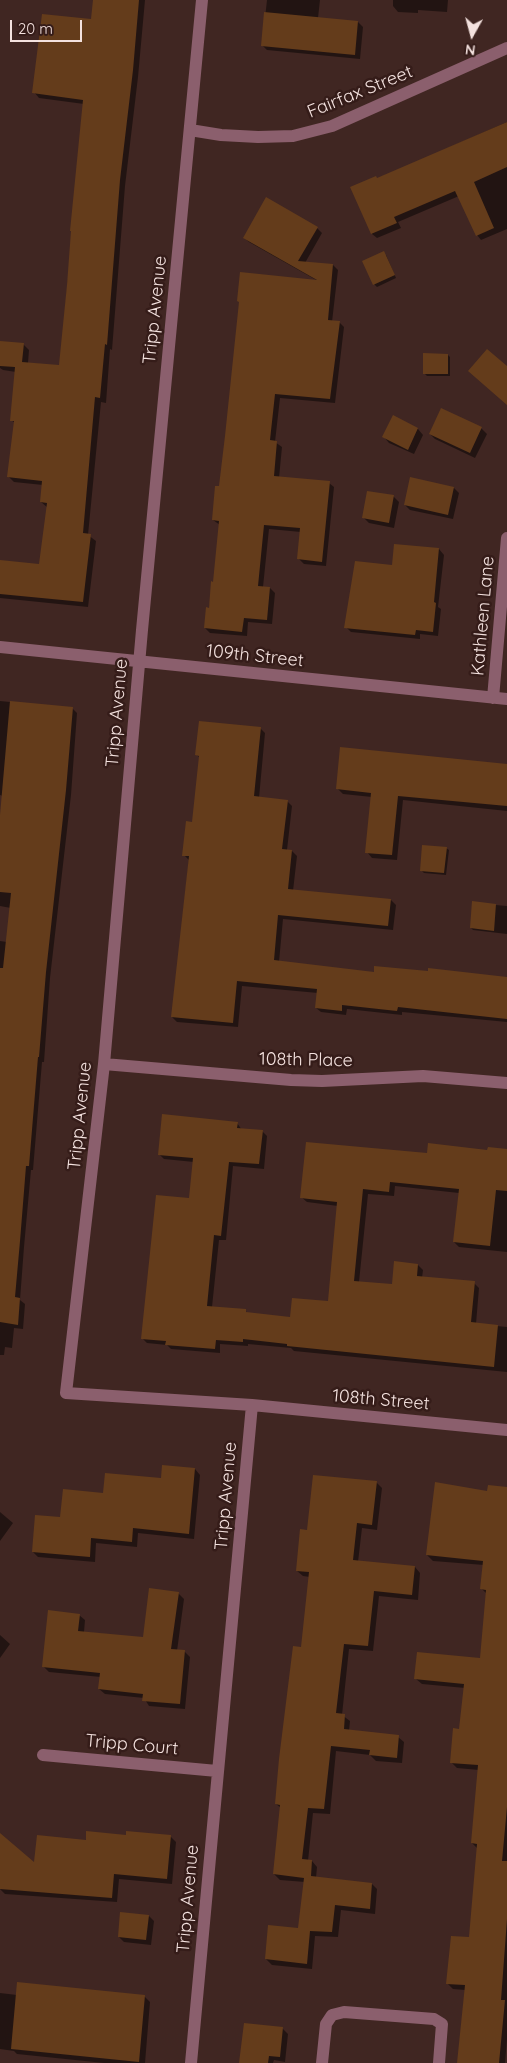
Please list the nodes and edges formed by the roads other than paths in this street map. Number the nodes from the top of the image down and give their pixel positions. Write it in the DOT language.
graph roads {
  1 [pos="202,0"];
  2 [pos="507,48"];
  3 [pos="190,130"];
  4 [pos="507,538"];
  5 [pos="0,647"];
  6 [pos="139,662"];
  7 [pos="493,698"];
  8 [pos="507,699"];
  9 [pos="104,1064"];
  10 [pos="507,1083"];
  11 [pos="252,1405"];
  12 [pos="507,1430"];
  13 [pos="43,1755"];
  14 [pos="217,1771"];
  15 [pos="191,2063"];
  16 [pos="322,2063"];
  17 [pos="438,2063"];
  1 -- 3 [label="street, Tripp Avenue"];
  2 -- 3 [label="street, Fairfax Street"];
  3 -- 6 [label="street, Tripp Avenue"];
  4 -- 7 [label="street, Kathleen Lane"];
  5 -- 6 [label="street, 109th Street"];
  6 -- 7 [label="street, 109th Street"];
  6 -- 9 [label="street, Tripp Avenue"];
  7 -- 8 [label="street, 109th Street"];
  9 -- 10 [label="street, 108th Place"];
  9 -- 11 [label="street, Tripp Avenue"];
  11 -- 12 [label="street, 108th Street"];
  11 -- 14 [label="street, Tripp Avenue"];
  13 -- 14 [label="street, Tripp Court"];
  14 -- 15 [label="street, Tripp Avenue"];
  16 -- 17 [label="street"];
}
